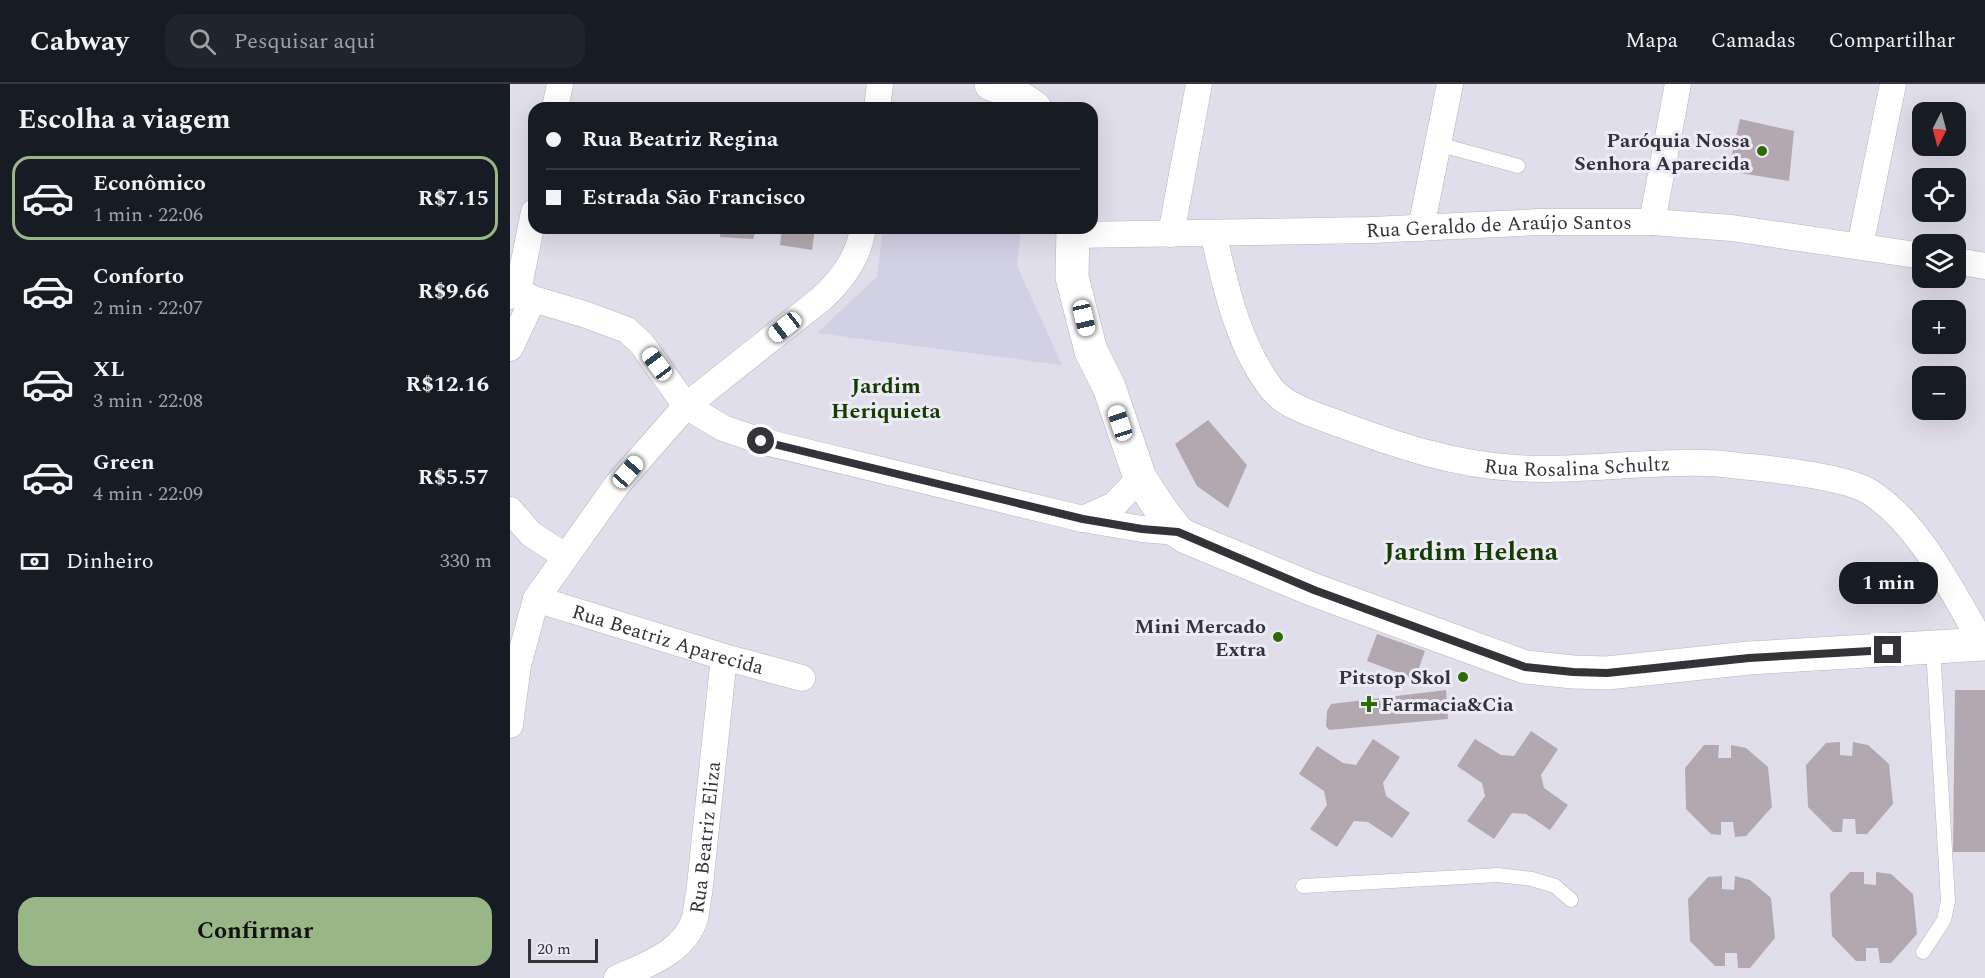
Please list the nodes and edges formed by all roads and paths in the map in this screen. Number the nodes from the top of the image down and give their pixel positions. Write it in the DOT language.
graph roads {
  1 [pos="560,84"];
  2 [pos="880,84"];
  3 [pos="991,84"];
  4 [pos="1198,84"];
  5 [pos="1450,84"];
  6 [pos="1678,84"];
  7 [pos="1893,84"];
  8 [pos="556,102"];
  9 [pos="878,102"];
  10 [pos="1026,102"];
  11 [pos="1438,144"];
  12 [pos="1518,166"];
  13 [pos="1652,222"];
  14 [pos="1421,228"];
  15 [pos="1098,232"];
  16 [pos="1213,233"];
  17 [pos="530,234"];
  18 [pos="862,234"];
  19 [pos="1073,234"];
  20 [pos="1171,234"];
  21 [pos="1860,246"];
  22 [pos="1912,254"];
  23 [pos="1966,263"];
  24 [pos="1985,266"];
  25 [pos="520,295"];
  26 [pos="510,348"];
  27 [pos="686,406"];
  28 [pos="1140,478"];
  29 [pos="510,510"];
  30 [pos="1083,519"];
  31 [pos="1178,532"];
  32 [pos="565,556"];
  33 [pos="536,599"];
  34 [pos="1984,644"];
  35 [pos="1933,648"];
  36 [pos="724,657"];
  37 [pos="802,678"];
  38 [pos="510,725"];
  39 [pos="1303,886"];
  40 [pos="1571,900"];
  41 [pos="1923,952"];
  42 [pos="617,978"];
  1 -- 8 [label="street"];
  2 -- 9 [label="street"];
  3 -- 10 [label="main road"];
  4 -- 20 [label="street"];
  5 -- 11 [label="street"];
  6 -- 13 [label="street"];
  7 -- 21 [label="street"];
  11 -- 12 [label="lane"];
  11 -- 14 [label="street"];
  13 -- 14 [label="street, Rua Geraldo de Araújo Santos"];
  13 -- 21 [label="street, Rua Geraldo de Araújo Santos"];
  14 -- 16 [label="street, Rua Geraldo de Araújo Santos"];
  15 -- 20 [label="street, Rua Geraldo de Araújo Santos"];
  16 -- 20 [label="street, Rua Geraldo de Araújo Santos"];
  16 -- 34 [label="street, Rua Rosalina Schultz"];
  17 -- 25 [label="street"];
  18 -- 27 [label="street"];
  19 -- 28 [label="main road"];
  21 -- 22 [label="street, Rua Geraldo de Araújo Santos"];
  23 -- 24 [label="street"];
  25 -- 26 [label="street"];
  25 -- 27 [label="street"];
  27 -- 30 [label="street"];
  27 -- 32 [label="street"];
  28 -- 30 [label="street"];
  28 -- 31 [label="main road"];
  29 -- 32 [label="street"];
  30 -- 31 [label="street"];
  31 -- 35 [label="main road"];
  32 -- 33 [label="street"];
  33 -- 36 [label="street, Rua Beatriz Aparecida"];
  33 -- 38 [label="street"];
  34 -- 35 [label="main road"];
  35 -- 41 [label="lane"];
  36 -- 37 [label="street, Rua Beatriz Aparecida"];
  36 -- 42 [label="street, Rua Beatriz Eliza"];
  39 -- 40 [label="lane"];
}
